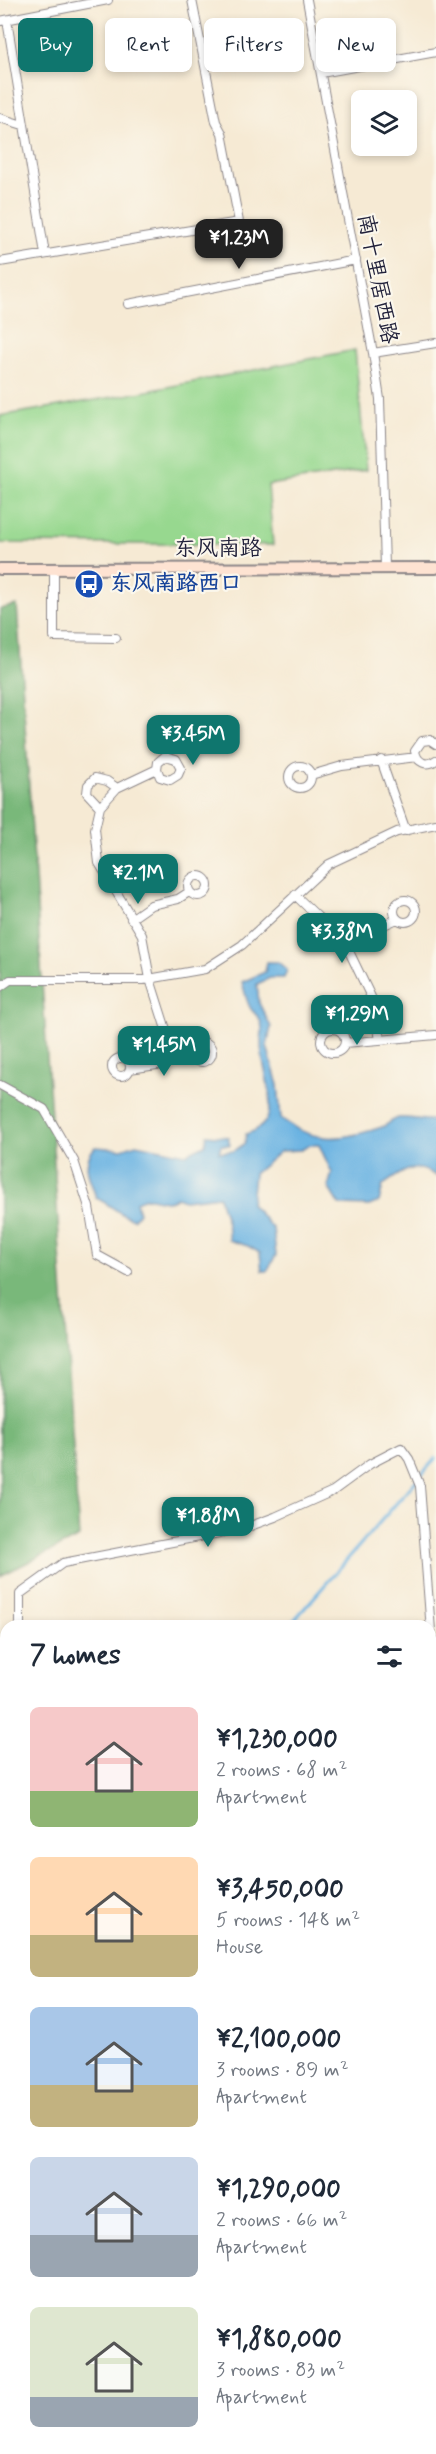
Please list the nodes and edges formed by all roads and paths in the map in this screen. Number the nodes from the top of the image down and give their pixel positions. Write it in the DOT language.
graph roads {
  1 [pos="108,0"];
  2 [pos="192,0"];
  3 [pos="307,0"];
  4 [pos="4,20"];
  5 [pos="436,52"];
  6 [pos="321,73"];
  7 [pos="0,118"];
  8 [pos="23,125"];
  9 [pos="45,254"];
  10 [pos="356,260"];
  11 [pos="0,262"];
  12 [pos="128,304"];
  13 [pos="436,343"];
  14 [pos="374,353"];
  15 [pos="385,567"];
  16 [pos="436,568"];
  17 [pos="0,569"];
  18 [pos="54,569"];
  19 [pos="116,638"];
  20 [pos="436,744"];
  21 [pos="417,757"];
  22 [pos="381,760"];
  23 [pos="436,760"];
  24 [pos="157,769"];
  25 [pos="311,775"];
  26 [pos="117,788"];
  27 [pos="100,807"];
  28 [pos="436,824"];
  29 [pos="406,831"];
  30 [pos="189,892"];
  31 [pos="295,895"];
  32 [pos="131,919"];
  33 [pos="397,919"];
  34 [pos="345,943"];
  35 [pos="150,979"];
  36 [pos="0,987"];
  37 [pos="436,1035"];
  38 [pos="380,1039"];
  39 [pos="345,1043"];
  40 [pos="192,1055"];
  41 [pos="176,1061"];
  42 [pos="130,1069"];
  43 [pos="0,1085"];
  44 [pos="128,1272"];
  45 [pos="20,1620"];
  46 [pos="430,1620"];
  1 -- 4 [label="street"];
  2 -- 9 [label="street"];
  3 -- 6 [label="street, 南十里居西路"];
  4 -- 8 [label="street"];
  5 -- 6 [label="street"];
  6 -- 10 [label="street, 南十里居西路"];
  7 -- 8 [label="street"];
  8 -- 9 [label="street"];
  9 -- 11 [label="street"];
  10 -- 12 [label="street"];
  10 -- 14 [label="street, 南十里居西路"];
  13 -- 14 [label="street"];
  14 -- 15 [label="street, 南十里居西路"];
  15 -- 16 [label="street, 东风南路"];
  15 -- 18 [label="street, 东风南路"];
  17 -- 18 [label="street, 东风南路"];
  18 -- 19 [label="street"];
  20 -- 21 [label="street"];
  21 -- 22 [label="street"];
  21 -- 23 [label="street"];
  22 -- 25 [label="street"];
  22 -- 29 [label="street"];
  24 -- 26 [label="street"];
  26 -- 27 [label="street"];
  26 -- 27 [label="street"];
  27 -- 32 [label="street"];
  28 -- 29 [label="street"];
  29 -- 31 [label="street"];
  30 -- 32 [label="street"];
  31 -- 34 [label="street"];
  31 -- 35 [label="street"];
  32 -- 35 [label="street"];
  33 -- 34 [label="street"];
  34 -- 38 [label="street"];
  35 -- 36 [label="street"];
  35 -- 41 [label="street"];
  37 -- 38 [label="street"];
  38 -- 39 [label="street"];
  40 -- 41 [label="street"];
  41 -- 42 [label="street"];
  43 -- 44 [label="street"];
  45 -- 46 [label="street"];
}
